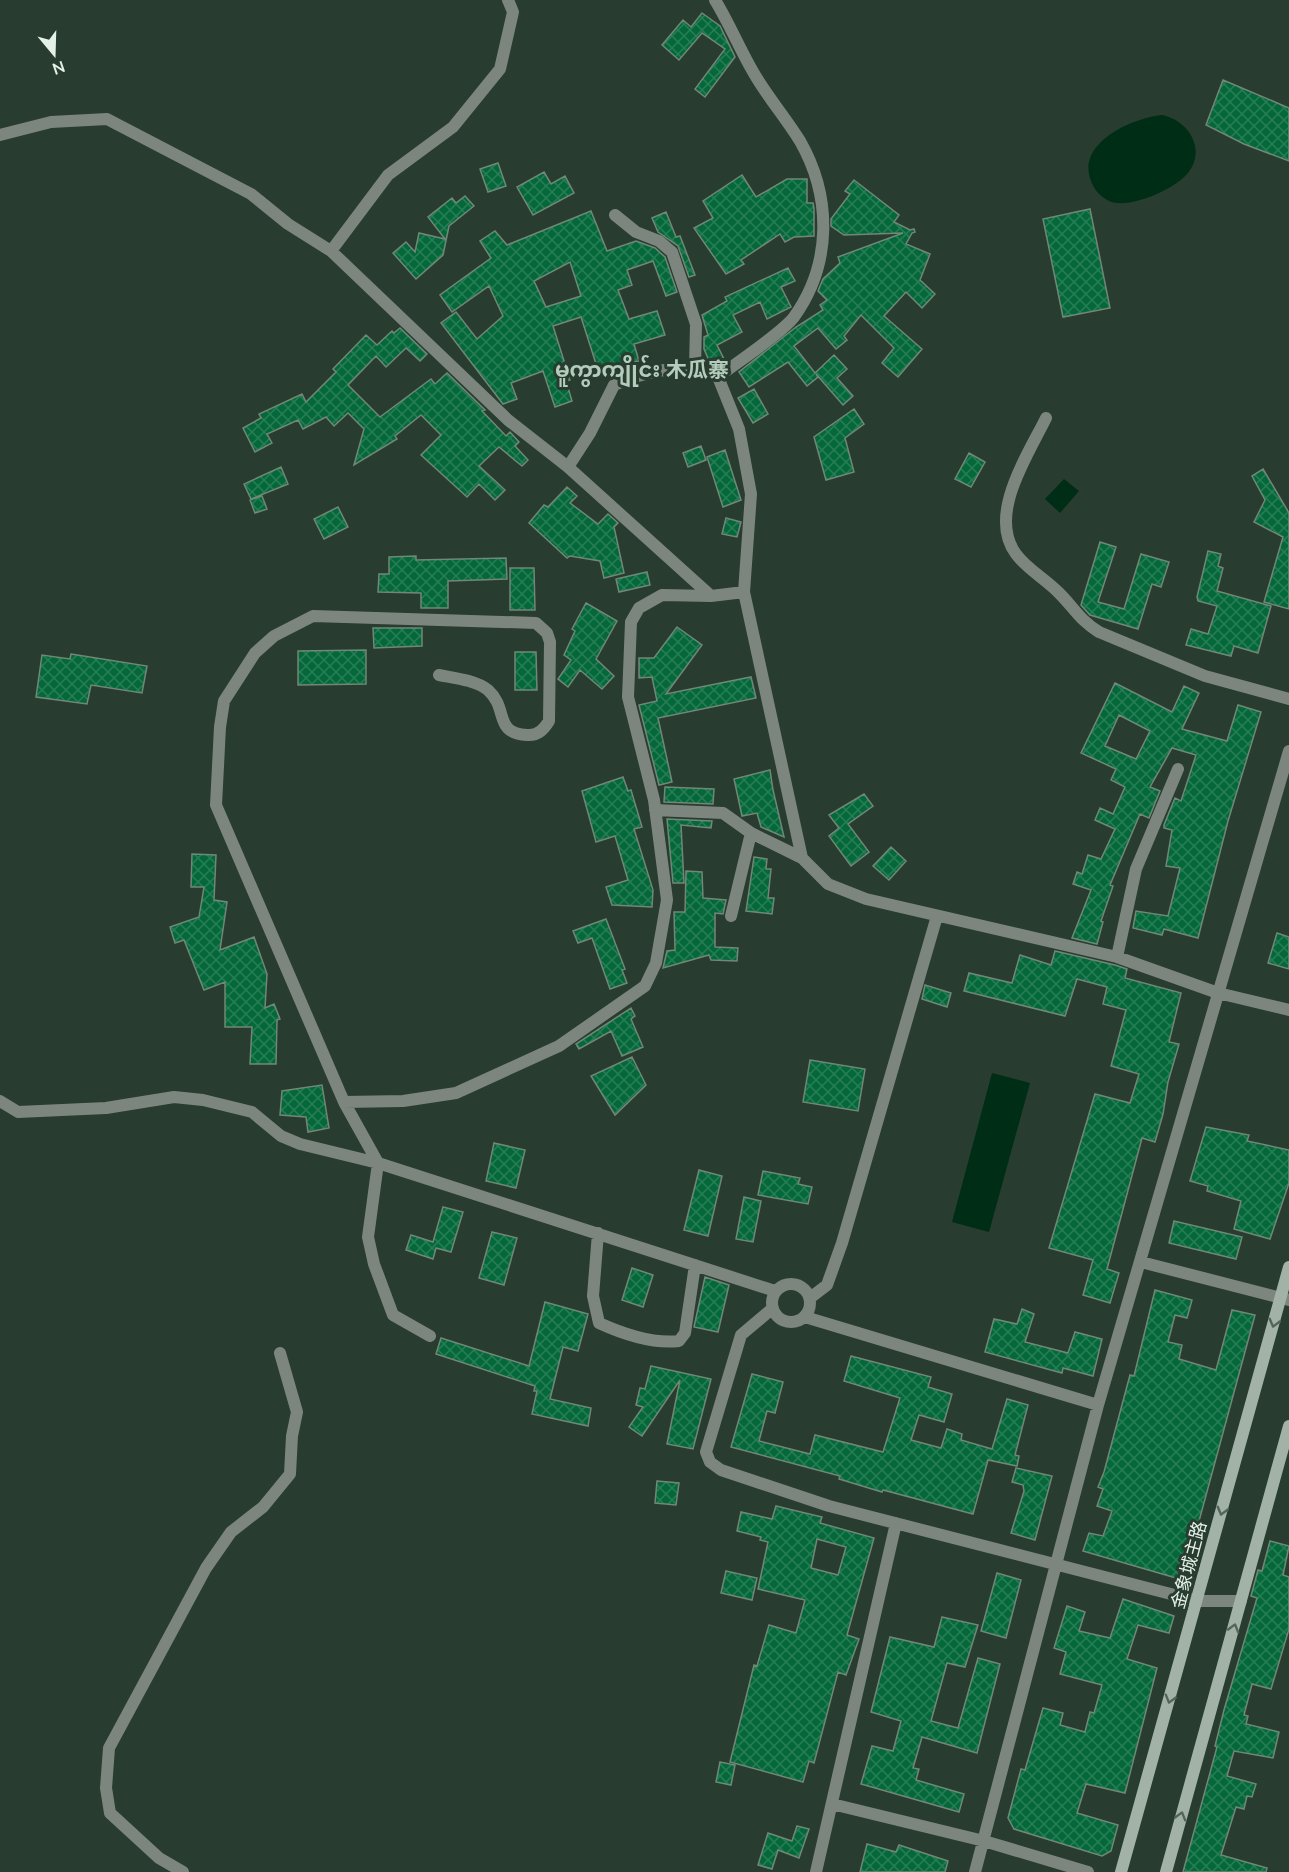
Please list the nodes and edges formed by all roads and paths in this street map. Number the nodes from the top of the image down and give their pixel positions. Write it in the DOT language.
graph roads {
  1 [pos="508,0"];
  2 [pos="715,0"];
  3 [pos="0,135"];
  4 [pos="615,215"];
  5 [pos="331,250"];
  6 [pos="695,368"];
  7 [pos="718,376"];
  8 [pos="1046,418"];
  9 [pos="568,467"];
  10 [pos="744,592"];
  11 [pos="711,596"];
  12 [pos="438,675"];
  13 [pos="1289,699"];
  14 [pos="1289,751"];
  15 [pos="1178,769"];
  16 [pos="656,810"];
  17 [pos="752,833"];
  18 [pos="802,858"];
  19 [pos="731,916"];
  20 [pos="937,916"];
  21 [pos="1117,957"];
  22 [pos="1218,993"];
  23 [pos="1289,1010"];
  24 [pos="0,1101"];
  25 [pos="344,1102"];
  26 [pos="378,1163"];
  27 [pos="598,1233"];
  28 [pos="1141,1262"];
  29 [pos="694,1265"];
  30 [pos="1289,1267"];
  31 [pos="775,1291"];
  32 [pos="810,1298"];
  33 [pos="1285,1299"];
  34 [pos="772,1308"];
  35 [pos="805,1317"];
  36 [pos="429,1336"];
  37 [pos="279,1353"];
  38 [pos="1098,1405"];
  39 [pos="1289,1426"];
  40 [pos="896,1523"];
  41 [pos="1055,1564"];
  42 [pos="1198,1601"];
  43 [pos="1241,1601"];
  44 [pos="832,1804"];
  45 [pos="984,1841"];
  46 [pos="183,1872"];
  47 [pos="816,1872"];
  48 [pos="975,1872"];
  49 [pos="1088,1872"];
  50 [pos="1121,1872"];
  51 [pos="1166,1872"];
  1 -- 5 [label="street"];
  2 -- 7 [label="street"];
  3 -- 5 [label="street"];
  4 -- 6 [label="street"];
  5 -- 9 [label="street"];
  6 -- 7 [label="street"];
  6 -- 9 [label="street"];
  7 -- 10 [label="street"];
  8 -- 13 [label="street"];
  9 -- 11 [label="street"];
  10 -- 11 [label="street"];
  10 -- 18 [label="street"];
  11 -- 16 [label="street"];
  12 -- 25 [label="street"];
  14 -- 22 [label="street"];
  15 -- 21 [label="street"];
  16 -- 17 [label="street"];
  16 -- 25 [label="street"];
  17 -- 18 [label="street"];
  17 -- 19 [label="street"];
  18 -- 20 [label="street"];
  20 -- 21 [label="street"];
  20 -- 32 [label="street"];
  21 -- 22 [label="street"];
  22 -- 23 [label="street"];
  22 -- 28 [label="street"];
  24 -- 26 [label="street"];
  25 -- 26 [label="street"];
  26 -- 27 [label="street"];
  26 -- 36 [label="street"];
  27 -- 29 [label="street"];
  27 -- 29 [label="street"];
  28 -- 33 [label="street"];
  28 -- 38 [label="street"];
  29 -- 31 [label="street"];
  30 -- 33 [label="main road, 金象城主路"];
  31 -- 32 [label="street"];
  31 -- 34 [label="street"];
  32 -- 35 [label="street"];
  33 -- 42 [label="main road, 金象城主路, one-way"];
  34 -- 35 [label="street"];
  34 -- 40 [label="street"];
  35 -- 38 [label="street"];
  37 -- 46 [label="street"];
  38 -- 41 [label="street"];
  39 -- 43 [label="main road"];
  40 -- 41 [label="street"];
  40 -- 44 [label="street"];
  41 -- 42 [label="street"];
  41 -- 45 [label="street"];
  42 -- 43 [label="street"];
  42 -- 50 [label="main road, 金象城主路, one-way"];
  51 -- 43 [label="main road, one-way"];
  44 -- 45 [label="street"];
  44 -- 47 [label="street"];
  45 -- 48 [label="street"];
  45 -- 49 [label="street"];
}
